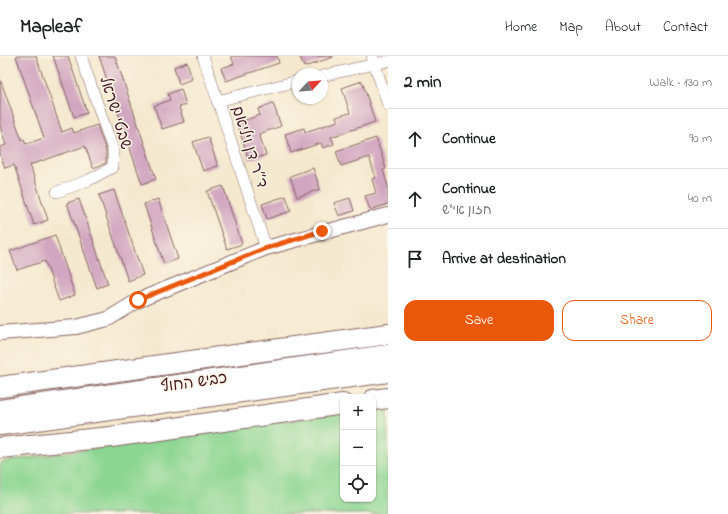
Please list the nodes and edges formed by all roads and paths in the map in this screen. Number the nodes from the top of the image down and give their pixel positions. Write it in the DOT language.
graph roads {
  1 [pos="81,56"];
  2 [pos="203,56"];
  3 [pos="373,61"];
  4 [pos="388,61"];
  5 [pos="328,74"];
  6 [pos="292,82"];
  7 [pos="217,101"];
  8 [pos="388,105"];
  9 [pos="57,192"];
  10 [pos="388,215"];
  11 [pos="266,248"];
  12 [pos="0,333"];
  13 [pos="388,334"];
  14 [pos="388,355"];
  15 [pos="388,372"];
  16 [pos="0,387"];
  17 [pos="388,398"];
  18 [pos="376,400"];
  19 [pos="340,404"];
  20 [pos="0,410"];
  21 [pos="0,425"];
  22 [pos="0,448"];
  1 -- 9 [label="street, שבטי ישראל"];
  2 -- 7 [label="street, ד״ר דן ויליאם"];
  3 -- 4 [label="street"];
  3 -- 5 [label="street"];
  3 -- 8 [label="street"];
  6 -- 7 [label="street"];
  7 -- 11 [label="street, ד״ר דן ויליאם"];
  10 -- 11 [label="street"];
  11 -- 12 [label="street"];
  13 -- 16 [label="highway"];
  14 -- 20 [label="highway, כביש החוף"];
  15 -- 21 [label="highway, כביש החוף"];
  17 -- 18 [label="highway"];
  19 -- 22 [label="highway"];
}
